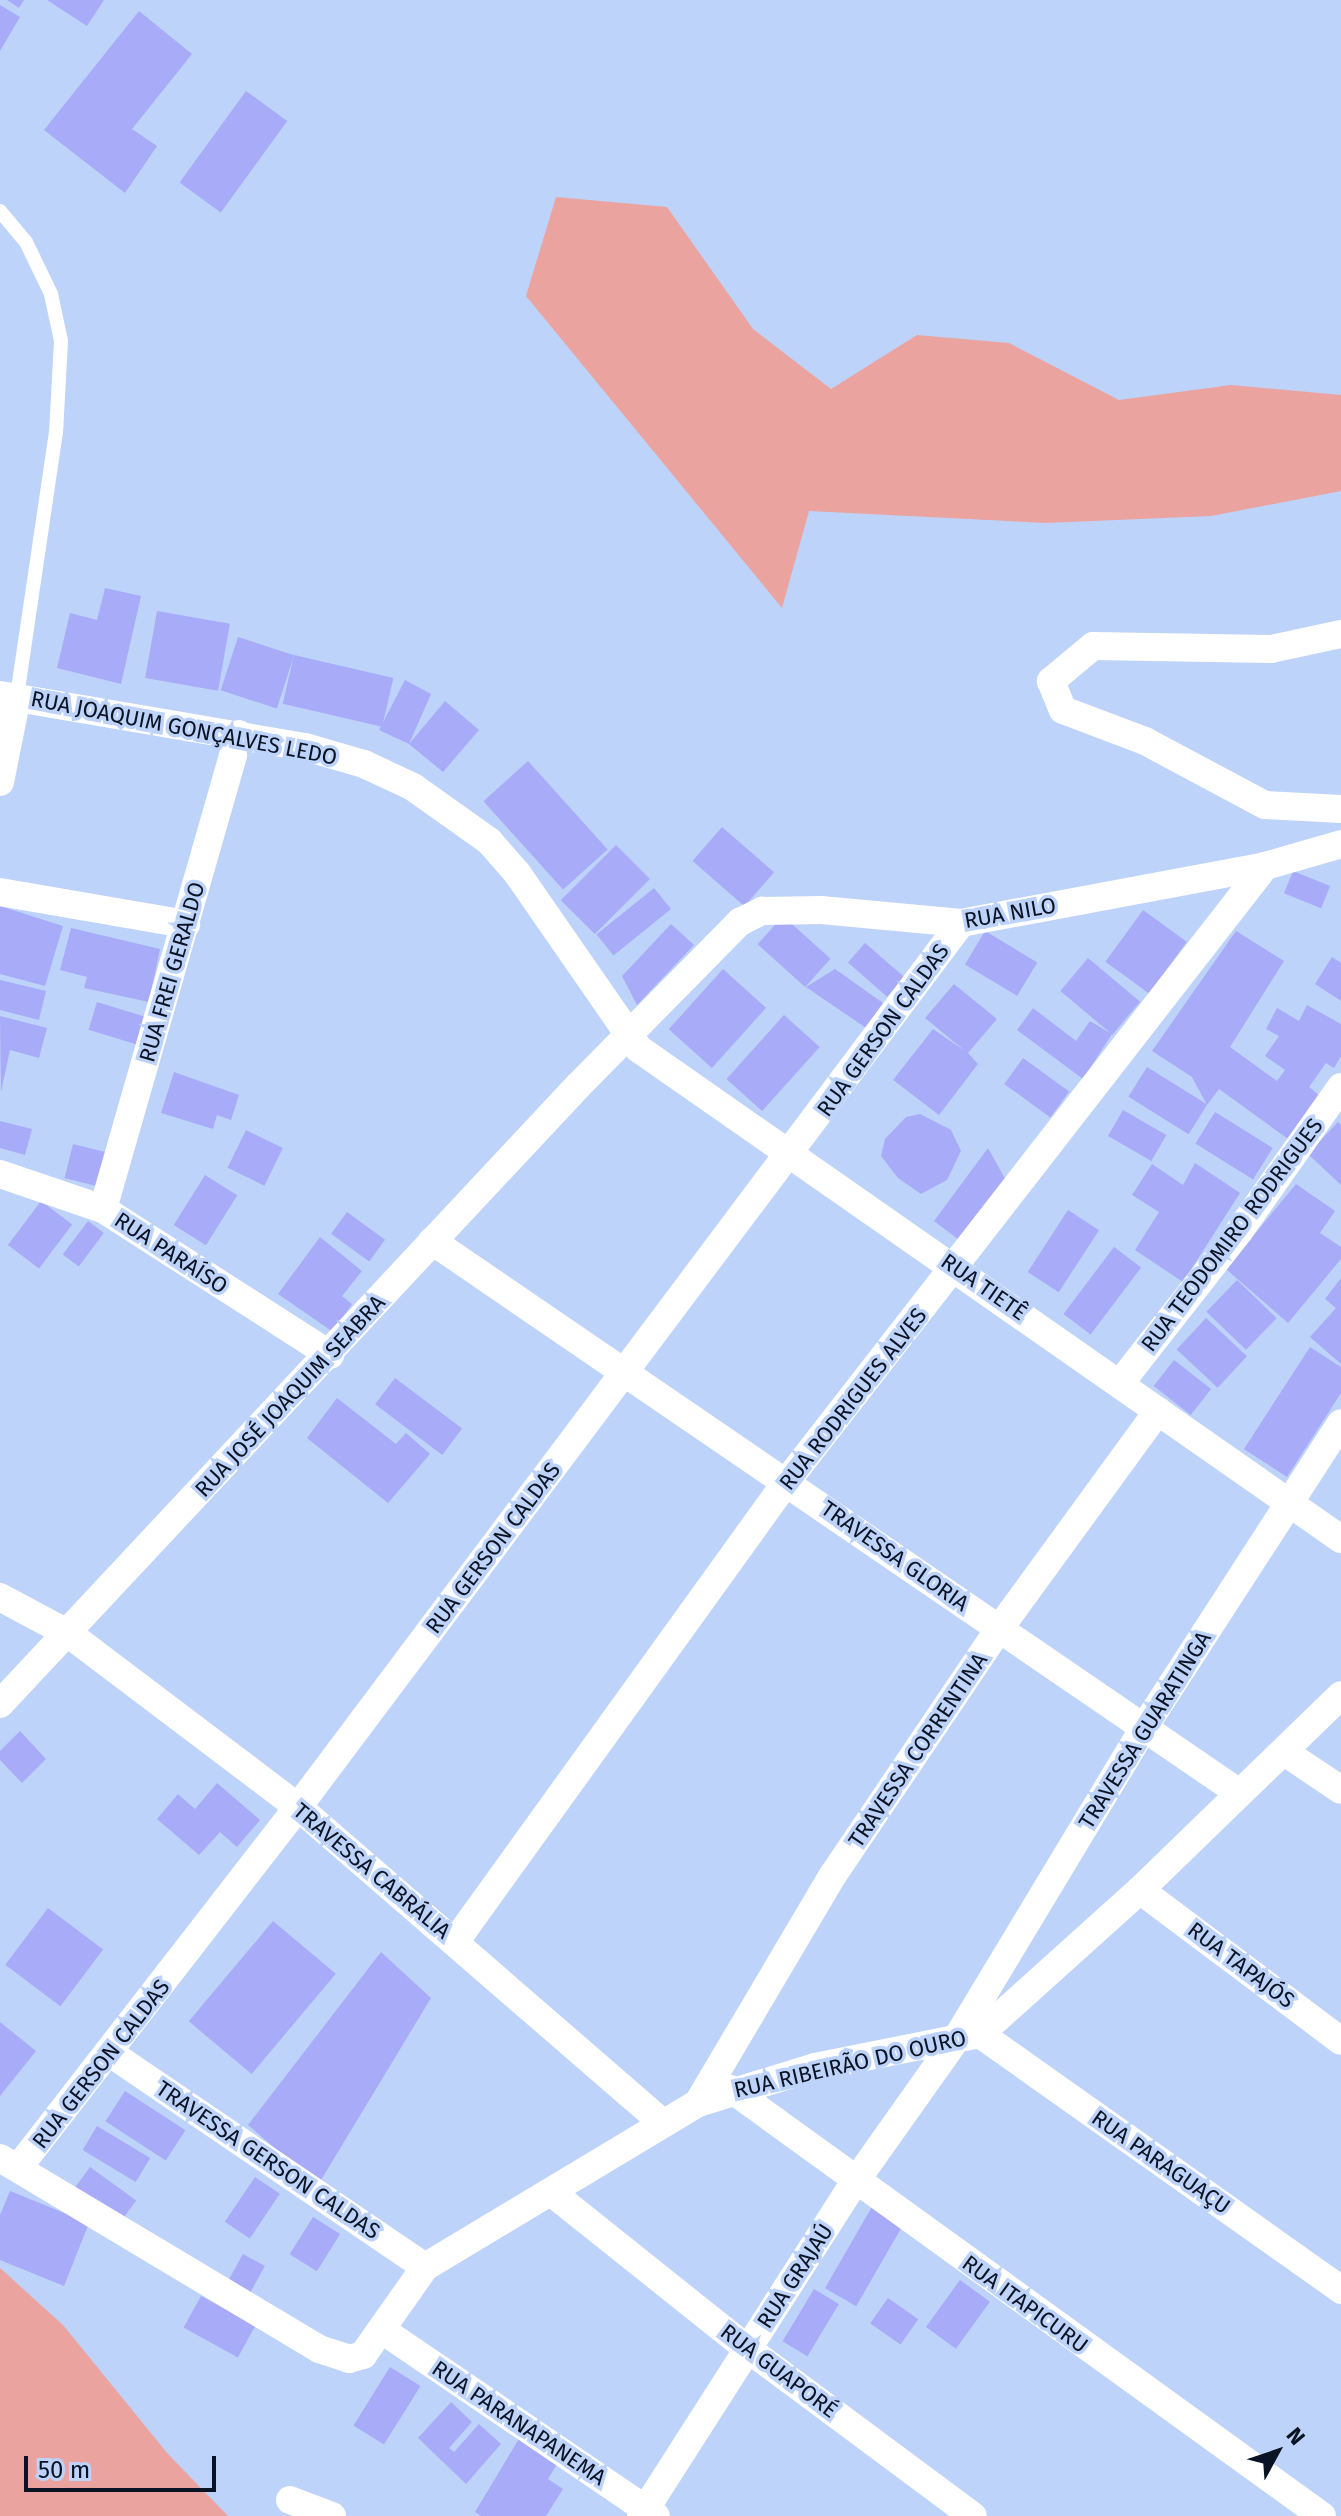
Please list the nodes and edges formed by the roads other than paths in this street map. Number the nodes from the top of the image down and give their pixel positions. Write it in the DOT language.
graph roads {
  1 [pos="0,211"];
  2 [pos="1341,634"];
  3 [pos="9,696"];
  4 [pos="239,734"];
  5 [pos="0,782"];
  6 [pos="1341,809"];
  7 [pos="1341,844"];
  8 [pos="1265,866"];
  9 [pos="0,892"];
  10 [pos="961,923"];
  11 [pos="186,924"];
  12 [pos="627,1036"];
  13 [pos="578,1086"];
  14 [pos="1341,1087"];
  15 [pos="794,1152"];
  16 [pos="0,1174"];
  17 [pos="103,1209"];
  18 [pos="432,1241"];
  19 [pos="957,1267"];
  20 [pos="330,1355"];
  21 [pos="626,1373"];
  22 [pos="1121,1382"];
  23 [pos="1158,1411"];
  24 [pos="1341,1423"];
  25 [pos="787,1481"];
  26 [pos="1292,1502"];
  27 [pos="1341,1539"];
  28 [pos="0,1597"];
  29 [pos="999,1629"];
  30 [pos="69,1634"];
  31 [pos="1341,1695"];
  32 [pos="0,1704"];
  33 [pos="1143,1729"];
  34 [pos="1286,1753"];
  35 [pos="1341,1790"];
  36 [pos="1238,1792"];
  37 [pos="298,1807"];
  38 [pos="1140,1890"];
  39 [pos="455,1942"];
  40 [pos="968,2037"];
  41 [pos="1341,2041"];
  42 [pos="110,2053"];
  43 [pos="731,2089"];
  44 [pos="698,2103"];
  45 [pos="663,2123"];
  46 [pos="9,2163"];
  47 [pos="855,2182"];
  48 [pos="551,2192"];
  49 [pos="425,2267"];
  50 [pos="1341,2290"];
  51 [pos="382,2330"];
  52 [pos="748,2349"];
  53 [pos="290,2500"];
  54 [pos="648,2513"];
  55 [pos="332,2516"];
  56 [pos="973,2516"];
  57 [pos="1322,2516"];
  1 -- 3 [label="lane"];
  2 -- 6 [label="street"];
  3 -- 4 [label="street, RUA JOAQUIM GONÇALVES LEDO"];
  3 -- 5 [label="street"];
  4 -- 11 [label="street, RUA FREI GERALDO"];
  4 -- 12 [label="street, RUA JOAQUIM GONÇALVES LEDO"];
  7 -- 8 [label="street, RUA NILO"];
  8 -- 10 [label="street, RUA NILO"];
  8 -- 19 [label="street, RUA RODRIGUES ALVES"];
  9 -- 11 [label="street"];
  10 -- 12 [label="street, RUA NILO"];
  10 -- 15 [label="street, RUA GERSON CALDAS"];
  11 -- 17 [label="street, RUA FREI GERALDO"];
  12 -- 13 [label="street, RUA NILO"];
  12 -- 15 [label="street, RUA TIETÊ"];
  13 -- 18 [label="street, RUA JOSÉ JOAQUIM SEABRA"];
  14 -- 22 [label="street, RUA TEODOMIRO RODRIGUES"];
  15 -- 19 [label="street, RUA TIETÊ"];
  15 -- 21 [label="street, RUA GERSON CALDAS"];
  16 -- 17 [label="street, RUA PARAÍSO"];
  17 -- 20 [label="street, RUA PARAÍSO"];
  18 -- 20 [label="street, RUA JOSÉ JOAQUIM SEABRA"];
  18 -- 21 [label="street, TRAVESSA GLORIA"];
  19 -- 22 [label="street, RUA TIETÊ"];
  19 -- 25 [label="street, RUA RODRIGUES ALVES"];
  20 -- 30 [label="street, RUA JOSÉ JOAQUIM SEABRA"];
  21 -- 25 [label="street, TRAVESSA GLORIA"];
  21 -- 37 [label="street, RUA GERSON CALDAS"];
  22 -- 23 [label="street, RUA TIETÊ"];
  23 -- 26 [label="street, RUA TIETÊ"];
  23 -- 29 [label="street, TRAVESSA CORRENTINA"];
  24 -- 26 [label="street, TRAVESSA GUARATINGA"];
  25 -- 29 [label="street, TRAVESSA GLORIA"];
  25 -- 39 [label="street, RUA RODRIGUES ALVES"];
  26 -- 27 [label="street, RUA TIETÊ"];
  26 -- 33 [label="street, TRAVESSA GUARATINGA"];
  28 -- 30 [label="street, TRAVESSA CABRÁLIA"];
  29 -- 33 [label="street, TRAVESSA GLORIA"];
  29 -- 44 [label="street, TRAVESSA CORRENTINA"];
  30 -- 32 [label="street, RUA JOSÉ JOAQUIM SEABRA"];
  30 -- 37 [label="street, TRAVESSA CABRÁLIA"];
  31 -- 34 [label="street, RUA RIBEIRÃO DO OURO"];
  33 -- 36 [label="street, TRAVESSA GLORIA"];
  33 -- 40 [label="street, TRAVESSA GUARATINGA"];
  34 -- 35 [label="street"];
  34 -- 36 [label="street, RUA RIBEIRÃO DO OURO"];
  36 -- 38 [label="street, RUA RIBEIRÃO DO OURO"];
  37 -- 39 [label="street, TRAVESSA CABRÁLIA"];
  37 -- 42 [label="street, RUA GERSON CALDAS"];
  38 -- 40 [label="street, RUA RIBEIRÃO DO OURO"];
  38 -- 41 [label="street, RUA TAPAJÓS"];
  39 -- 45 [label="street, TRAVESSA CABRÁLIA"];
  40 -- 43 [label="street, RUA RIBEIRÃO DO OURO"];
  40 -- 47 [label="street, RUA GRAJAÚ"];
  40 -- 50 [label="street, RUA PARAGUAÇU"];
  42 -- 46 [label="street, RUA GERSON CALDAS"];
  42 -- 49 [label="street, TRAVESSA GERSON CALDAS"];
  43 -- 44 [label="street, RUA RIBEIRÃO DO OURO"];
  43 -- 47 [label="street, RUA ITAPICURU"];
  44 -- 45 [label="street, RUA RIBEIRÃO DO OURO"];
  45 -- 48 [label="street, RUA RIBEIRÃO DO OURO"];
  46 -- 51 [label="street, RUA RIBEIRÃO DO OURO"];
  47 -- 52 [label="street, RUA GRAJAÚ"];
  47 -- 57 [label="street, RUA ITAPICURU"];
  48 -- 49 [label="street, RUA RIBEIRÃO DO OURO"];
  48 -- 52 [label="street, RUA GUAPORÉ"];
  49 -- 51 [label="street, RUA RIBEIRÃO DO OURO"];
  51 -- 54 [label="street, RUA PARANAPANEMA"];
  52 -- 54 [label="street, RUA GRAJAÚ"];
  52 -- 56 [label="street, RUA GUAPORÉ"];
  53 -- 55 [label="street"];
}
